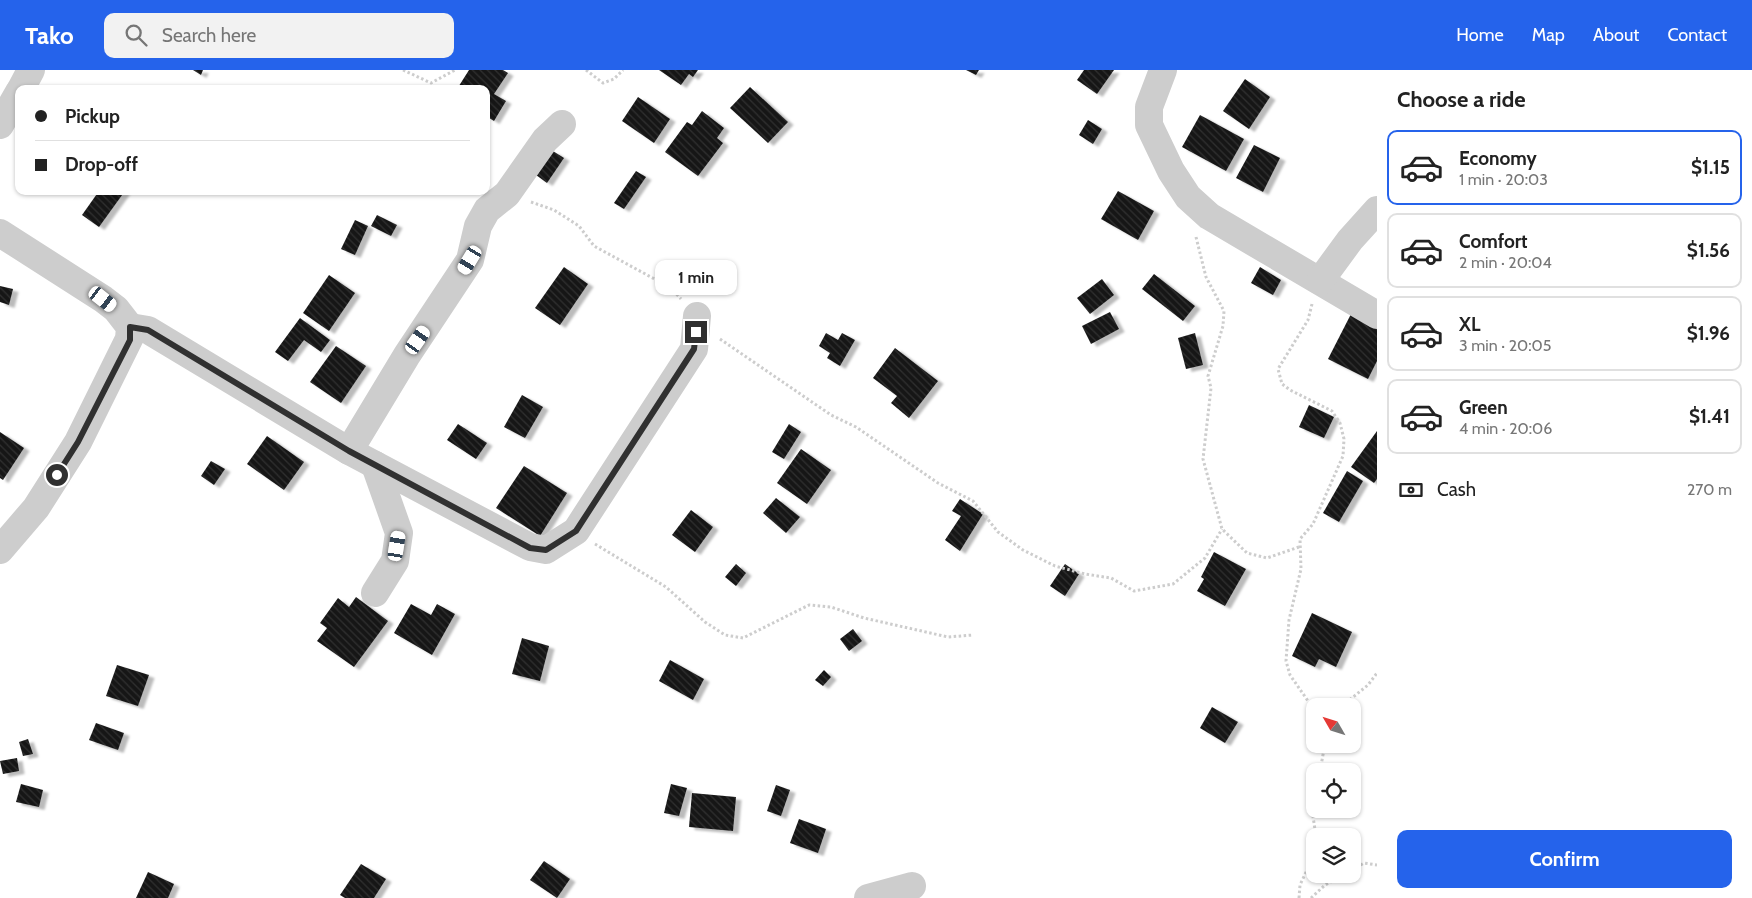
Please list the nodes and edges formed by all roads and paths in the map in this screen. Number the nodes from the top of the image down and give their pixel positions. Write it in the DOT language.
graph roads {
  1 [pos="31,70"];
  2 [pos="402,70"];
  3 [pos="455,70"];
  4 [pos="586,70"];
  5 [pos="623,70"];
  6 [pos="1163,70"];
  7 [pos="23,85"];
  8 [pos="15,99"];
  9 [pos="562,124"];
  10 [pos="0,125"];
  11 [pos="507,194"];
  12 [pos="1377,210"];
  13 [pos="0,233"];
  14 [pos="1195,233"];
  15 [pos="1311,276"];
  16 [pos="1377,315"];
  17 [pos="698,316"];
  18 [pos="130,327"];
  19 [pos="349,451"];
  20 [pos="375,465"];
  21 [pos="1222,529"];
  22 [pos="576,531"];
  23 [pos="1299,547"];
  24 [pos="0,550"];
  25 [pos="375,593"];
  26 [pos="973,635"];
  27 [pos="1377,673"];
  28 [pos="1306,698"];
  29 [pos="1351,698"];
  30 [pos="1361,865"];
  31 [pos="1377,866"];
  32 [pos="1306,872"];
  33 [pos="1329,883"];
  34 [pos="912,886"];
  35 [pos="868,898"];
  36 [pos="1299,898"];
  37 [pos="1311,898"];
  1 -- 7 [label="street"];
  2 -- 3 [label="path"];
  4 -- 5 [label="path"];
  6 -- 15 [label="street"];
  8 -- 10 [label="street"];
  9 -- 11 [label="street"];
  11 -- 17 [label="path"];
  11 -- 19 [label="street"];
  12 -- 15 [label="street"];
  13 -- 18 [label="street"];
  14 -- 21 [label="path"];
  15 -- 16 [label="street"];
  15 -- 23 [label="path"];
  17 -- 21 [label="path"];
  17 -- 22 [label="street"];
  18 -- 19 [label="street"];
  18 -- 24 [label="street"];
  19 -- 20 [label="street"];
  20 -- 22 [label="street"];
  20 -- 25 [label="street"];
  21 -- 23 [label="path"];
  22 -- 26 [label="path"];
  23 -- 28 [label="path"];
  27 -- 29 [label="path"];
  30 -- 31 [label="path"];
  32 -- 36 [label="path"];
  33 -- 37 [label="path"];
  34 -- 35 [label="street"];
}
